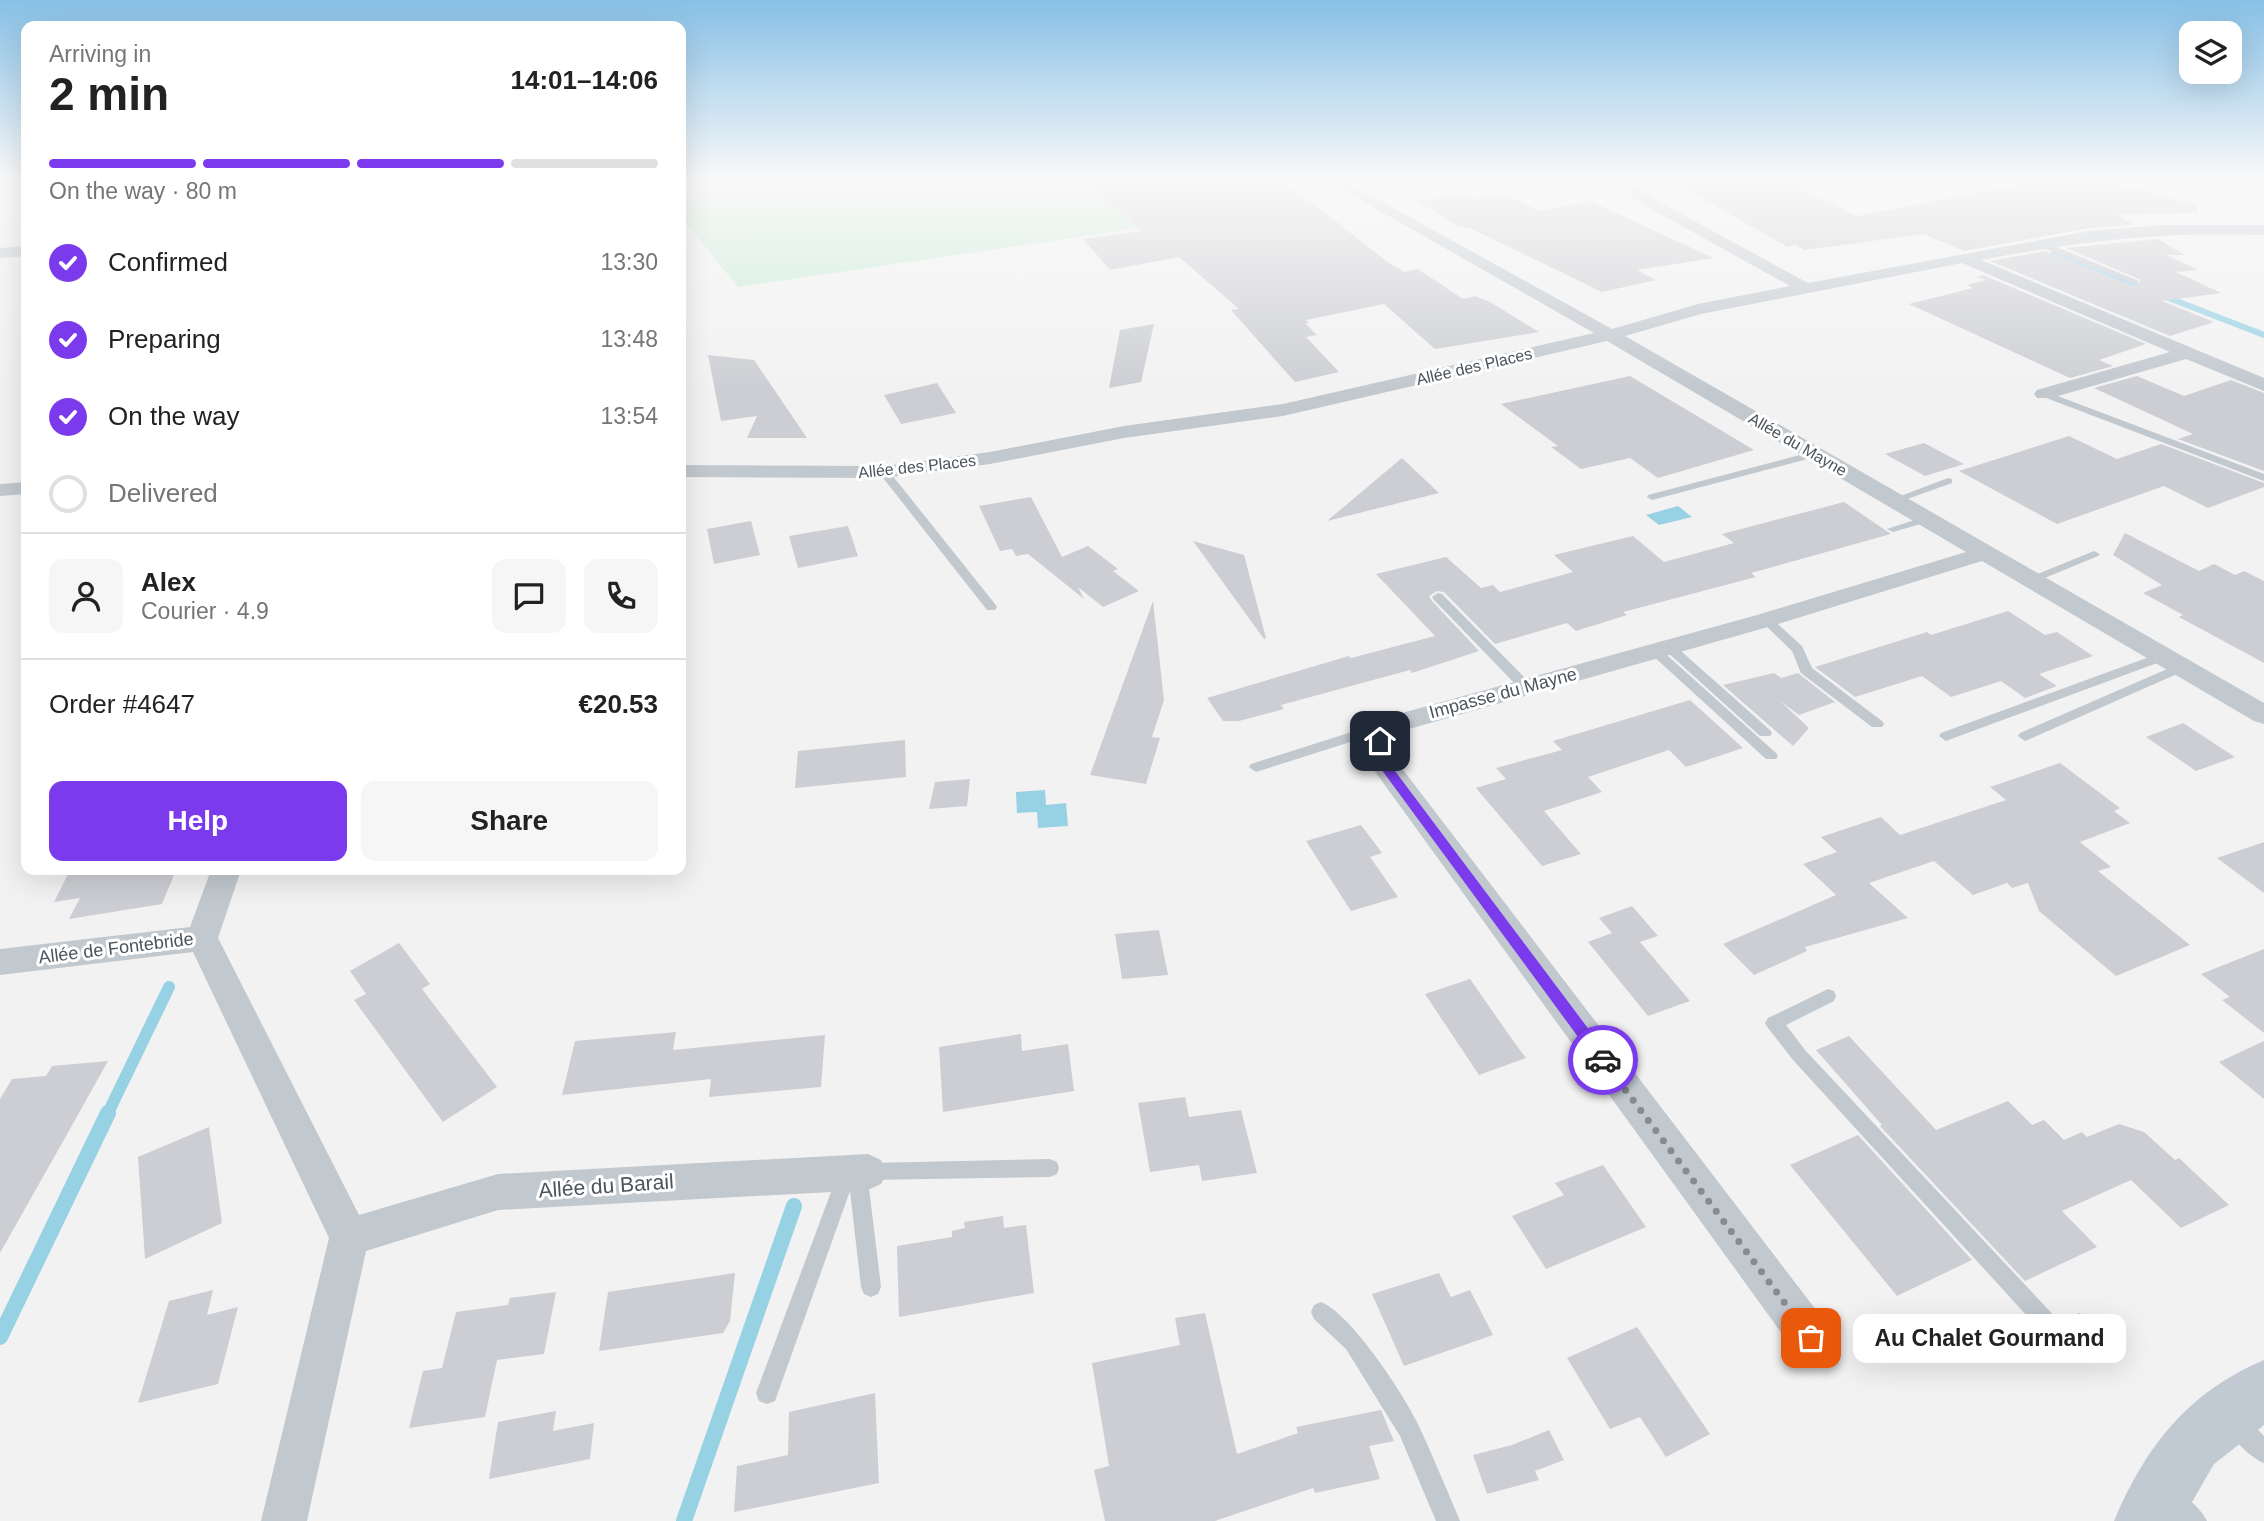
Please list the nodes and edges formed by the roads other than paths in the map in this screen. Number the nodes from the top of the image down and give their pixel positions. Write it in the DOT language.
graph roads {
  1 [pos="1456,249"];
  2 [pos="1734,249"];
  3 [pos="2020,249"];
  4 [pos="2056,249"];
  5 [pos="21,251"];
  6 [pos="0,253"];
  7 [pos="1968,260"];
  8 [pos="2135,281"];
  9 [pos="1805,288"];
  10 [pos="1610,335"];
  11 [pos="2186,352"];
  12 [pos="2264,385"];
  13 [pos="2044,394"];
  14 [pos="1815,454"];
  15 [pos="686,471"];
  16 [pos="884,472"];
  17 [pos="2264,478"];
  18 [pos="1948,481"];
  19 [pos="21,488"];
  20 [pos="0,490"];
  21 [pos="1652,497"];
  22 [pos="1895,500"];
  23 [pos="1927,519"];
  24 [pos="1893,529"];
  25 [pos="1986,553"];
  26 [pos="2094,554"];
  27 [pos="2031,579"];
  28 [pos="1438,597"];
  29 [pos="990,607"];
  30 [pos="1766,621"];
  31 [pos="1662,649"];
  32 [pos="2172,662"];
  33 [pos="1526,687"];
  34 [pos="2264,715"];
  35 [pos="1877,724"];
  36 [pos="1382,727"];
  37 [pos="1765,733"];
  38 [pos="1946,736"];
  39 [pos="2025,736"];
  40 [pos="1771,756"];
  41 [pos="1256,767"];
  42 [pos="224,875"];
  43 [pos="202,938"];
  44 [pos="0,962"];
  45 [pos="1828,996"];
  46 [pos="1050,1168"];
  47 [pos="848,1173"];
  48 [pos="349,1237"];
  49 [pos="871,1287"];
  50 [pos="1321,1312"];
  51 [pos="2079,1323"];
  52 [pos="1811,1338"];
  53 [pos="768,1393"];
  54 [pos="2251,1418"];
  55 [pos="2168,1511"];
  56 [pos="284,1521"];
  57 [pos="1448,1521"];
  1 -- 10 [label="street, Allée du Mayne"];
  2 -- 9 [label="street"];
  3 -- 7 [label="street, Allée des Places"];
  4 -- 8 [label="lane"];
  5 -- 6 [label="street"];
  7 -- 9 [label="street, Allée des Places"];
  7 -- 11 [label="street"];
  9 -- 10 [label="street, Allée des Places"];
  10 -- 14 [label="street, Allée du Mayne"];
  10 -- 16 [label="street, Allée des Places"];
  11 -- 12 [label="street"];
  11 -- 13 [label="street"];
  13 -- 17 [label="lane"];
  14 -- 21 [label="lane"];
  14 -- 22 [label="street, Allée du Mayne"];
  15 -- 16 [label="street, Allée des Places"];
  16 -- 29 [label="lane"];
  18 -- 22 [label="lane"];
  19 -- 20 [label="street"];
  22 -- 23 [label="street, Allée du Mayne"];
  23 -- 24 [label="lane"];
  23 -- 25 [label="street, Allée du Mayne"];
  25 -- 27 [label="street, Allée du Mayne"];
  25 -- 30 [label="street, Impasse du Mayne"];
  26 -- 27 [label="lane"];
  27 -- 32 [label="street, Allée du Mayne"];
  28 -- 33 [label="lane"];
  30 -- 31 [label="street, Impasse du Mayne"];
  30 -- 35 [label="lane"];
  31 -- 33 [label="street, Impasse du Mayne"];
  31 -- 37 [label="lane"];
  31 -- 40 [label="lane"];
  32 -- 34 [label="street, Allée du Mayne"];
  32 -- 38 [label="lane"];
  32 -- 39 [label="lane"];
  33 -- 36 [label="street, Impasse du Mayne"];
  36 -- 41 [label="lane"];
  36 -- 52 [label="street"];
  42 -- 43 [label="street, Allée de Fontebride"];
  43 -- 44 [label="street, Allée de Fontebride"];
  43 -- 48 [label="street"];
  45 -- 51 [label="lane"];
  46 -- 47 [label="lane"];
  47 -- 48 [label="street, Allée du Barail"];
  47 -- 49 [label="lane"];
  47 -- 53 [label="lane"];
  48 -- 56 [label="street"];
  50 -- 57 [label="lane"];
  54 -- 55 [label="main road"];
}
